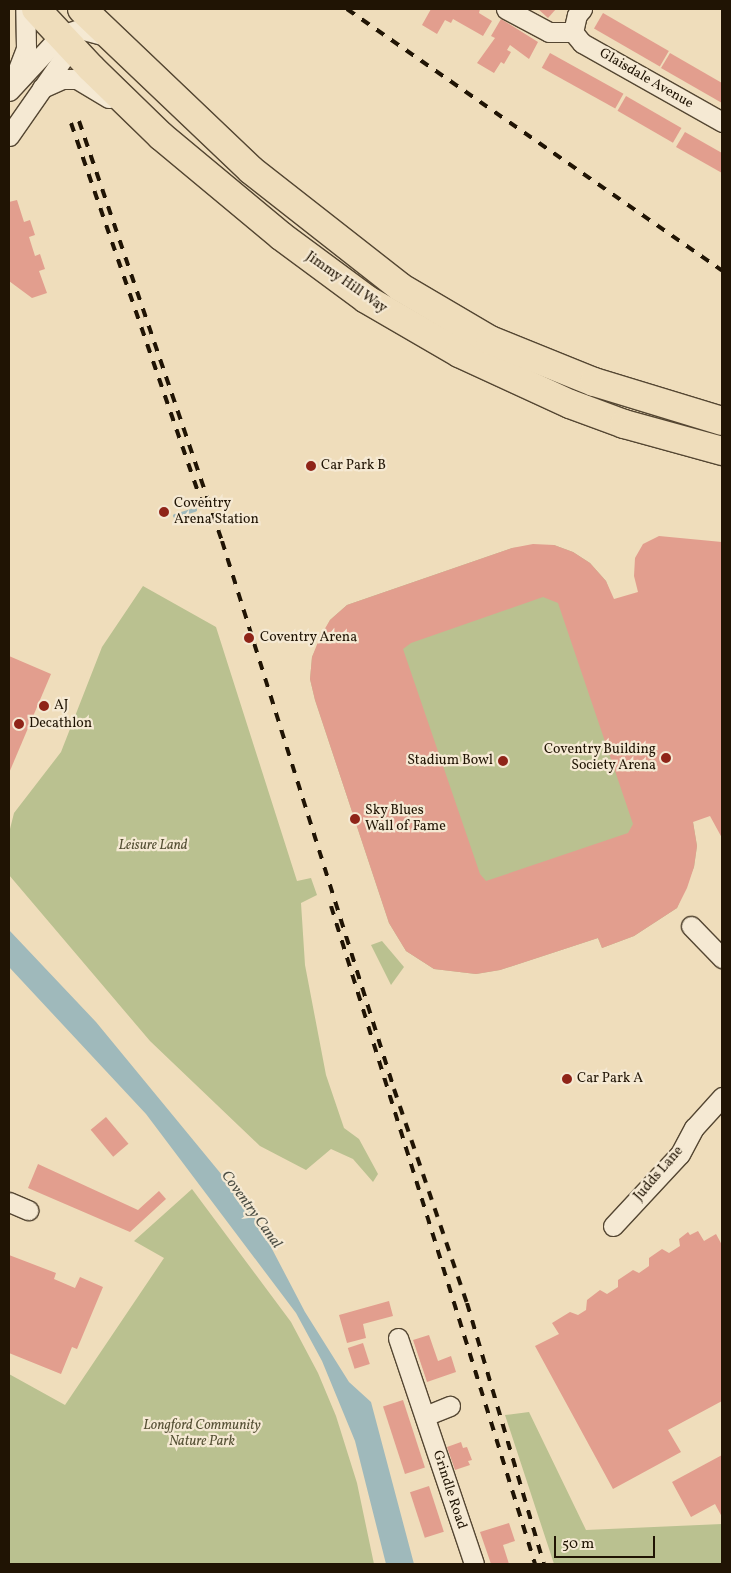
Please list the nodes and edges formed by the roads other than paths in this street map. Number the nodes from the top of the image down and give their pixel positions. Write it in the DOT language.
graph roads {
  1 [pos="25,9"];
  2 [pos="36,9"];
  3 [pos="506,9"];
  4 [pos="582,9"];
  5 [pos="73,25"];
  6 [pos="573,32"];
  7 [pos="42,88"];
  8 [pos="9,90"];
  9 [pos="722,122"];
  10 [pos="9,136"];
  11 [pos="161,136"];
  12 [pos="722,421"];
  13 [pos="722,451"];
  14 [pos="691,926"];
  15 [pos="722,958"];
  16 [pos="722,1097"];
  17 [pos="9,1202"];
  18 [pos="28,1210"];
  19 [pos="613,1226"];
  20 [pos="398,1338"];
  21 [pos="450,1406"];
  22 [pos="425,1416"];
  23 [pos="474,1564"];
  1 -- 8 [label="street"];
  2 -- 5 [label="highway, Jimmy Hill Way"];
  3 -- 6 [label="street"];
  4 -- 6 [label="street"];
  5 -- 7 [label="street"];
  5 -- 8 [label="street"];
  5 -- 11 [label="highway, Jimmy Hill Way"];
  5 -- 12 [label="highway, Jimmy Hill Way"];
  6 -- 9 [label="street, Glaisdale Avenue"];
  7 -- 10 [label="street"];
  7 -- 11 [label="street"];
  11 -- 13 [label="highway, Jimmy Hill Way"];
  14 -- 15 [label="street"];
  16 -- 19 [label="street, Judds Lane"];
  17 -- 18 [label="street"];
  20 -- 22 [label="street, Grindle Road"];
  21 -- 22 [label="street"];
  22 -- 23 [label="street, Grindle Road"];
}
